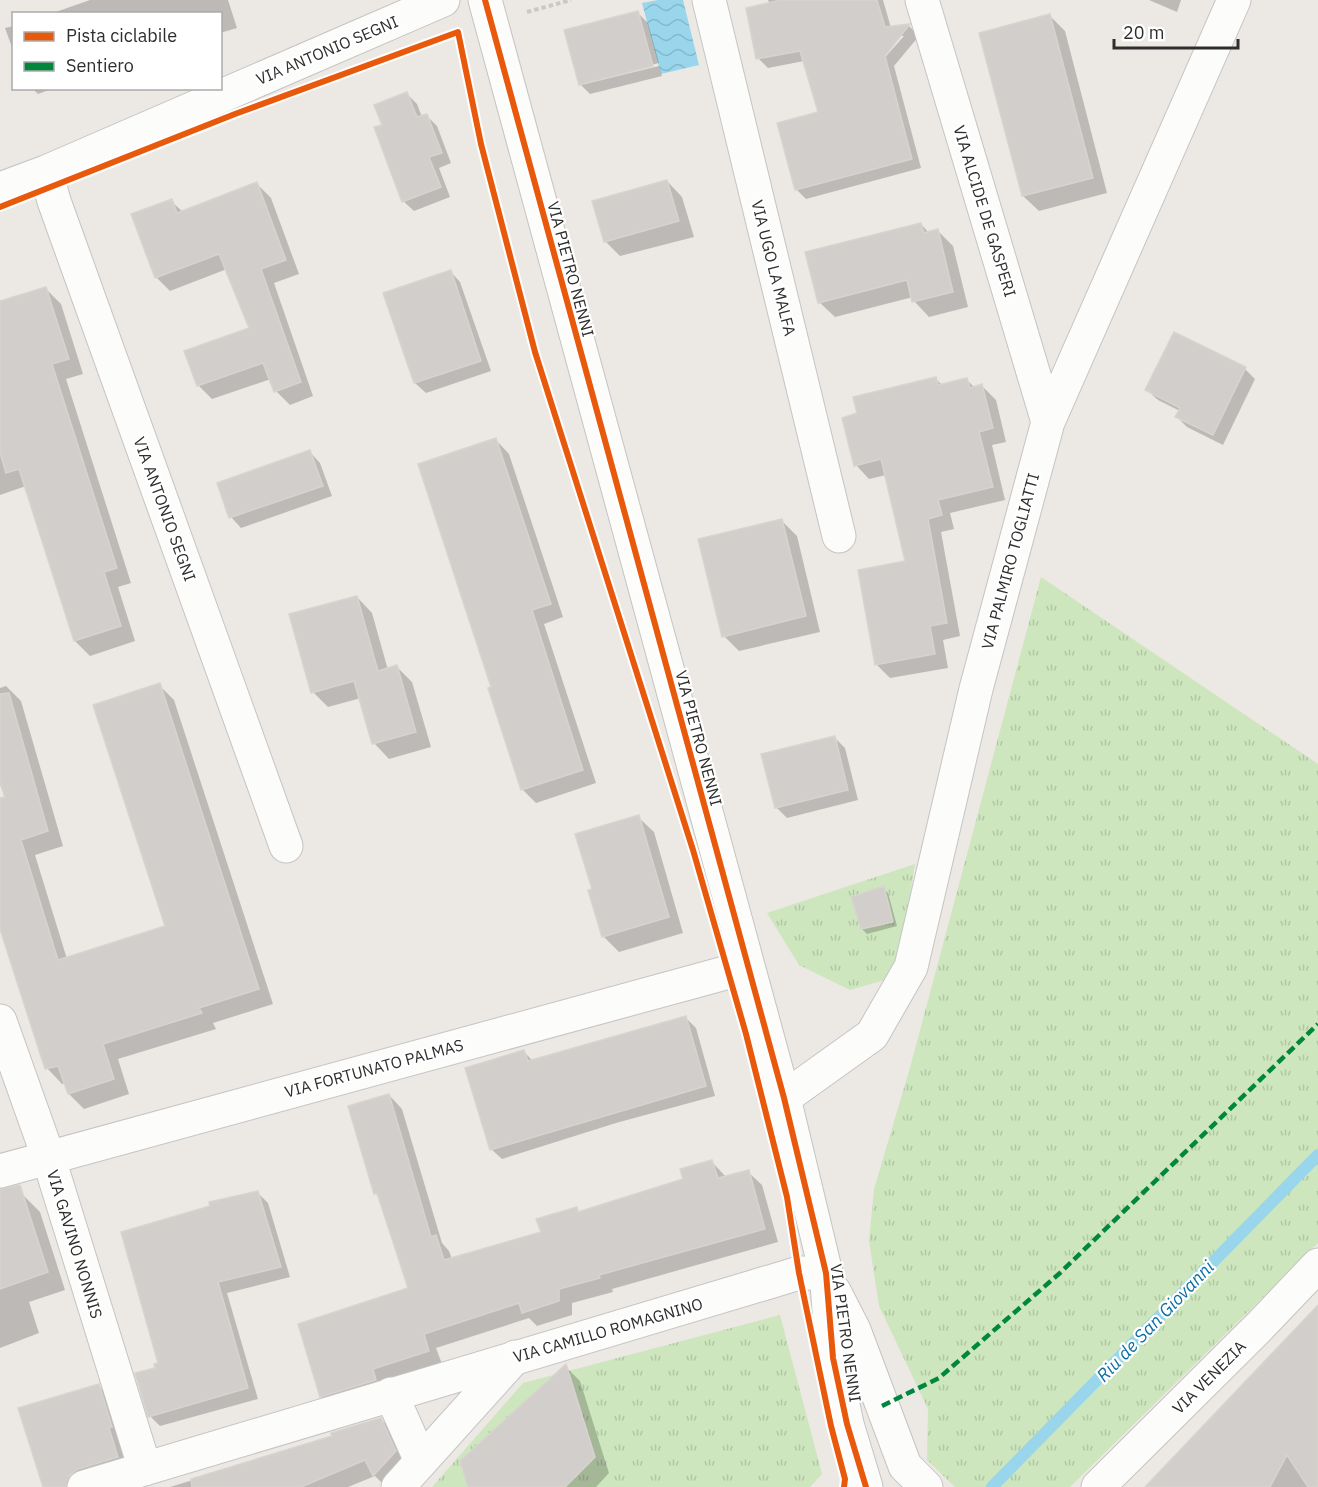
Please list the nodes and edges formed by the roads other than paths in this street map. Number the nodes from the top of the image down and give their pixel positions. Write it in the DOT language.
graph roads {
  1 [pos="443,0"];
  2 [pos="709,0"];
  3 [pos="922,0"];
  4 [pos="1234,0"];
  5 [pos="488,11"];
  6 [pos="46,172"];
  7 [pos="0,189"];
  8 [pos="1048,422"];
  9 [pos="839,536"];
  10 [pos="286,846"];
  11 [pos="747,967"];
  12 [pos="0,1021"];
  13 [pos="784,1098"];
  14 [pos="48,1156"];
  15 [pos="0,1171"];
  16 [pos="1318,1265"];
  17 [pos="826,1273"];
  18 [pos="516,1357"];
  19 [pos="391,1394"];
  20 [pos="421,1461"];
  21 [pos="145,1469"];
  22 [pos="915,1476"];
  23 [pos="84,1487"];
  24 [pos="398,1487"];
  25 [pos="866,1487"];
  26 [pos="1098,1487"];
  1 -- 6 [label="street, VIA ANTONIO SEGNI"];
  2 -- 9 [label="street, VIA UGO LA MALFA"];
  3 -- 8 [label="street, VIA ALCIDE DE GASPERI"];
  4 -- 8 [label="street, VIA PALMIRO TOGLIATTI"];
  5 -- 11 [label="street, VIA PIETRO NENNI"];
  6 -- 7 [label="street, VIA ANTONIO SEGNI"];
  6 -- 10 [label="street, VIA ANTONIO SEGNI"];
  8 -- 13 [label="street, VIA PALMIRO TOGLIATTI"];
  11 -- 13 [label="street, VIA PIETRO NENNI"];
  11 -- 14 [label="street, VIA FORTUNATO PALMAS"];
  12 -- 14 [label="street, VIA GAVINO NONNIS"];
  13 -- 17 [label="street, VIA PIETRO NENNI"];
  14 -- 15 [label="street, VIA FORTUNATO PALMAS"];
  14 -- 21 [label="street, VIA GAVINO NONNIS"];
  16 -- 26 [label="street, VIA VENEZIA"];
  17 -- 18 [label="street, VIA CAMILLO ROMAGNINO"];
  17 -- 22 [label="street, VIA PIETRO NENNI"];
  17 -- 25 [label="street, VIA PIETRO NENNI"];
  18 -- 19 [label="street, VIA CAMILLO ROMAGNINO"];
  18 -- 20 [label="street"];
  19 -- 20 [label="street"];
  19 -- 21 [label="street, VIA CAMILLO ROMAGNINO"];
  20 -- 24 [label="street"];
  21 -- 23 [label="street, VIA CAMILLO ROMAGNINO"];
}
